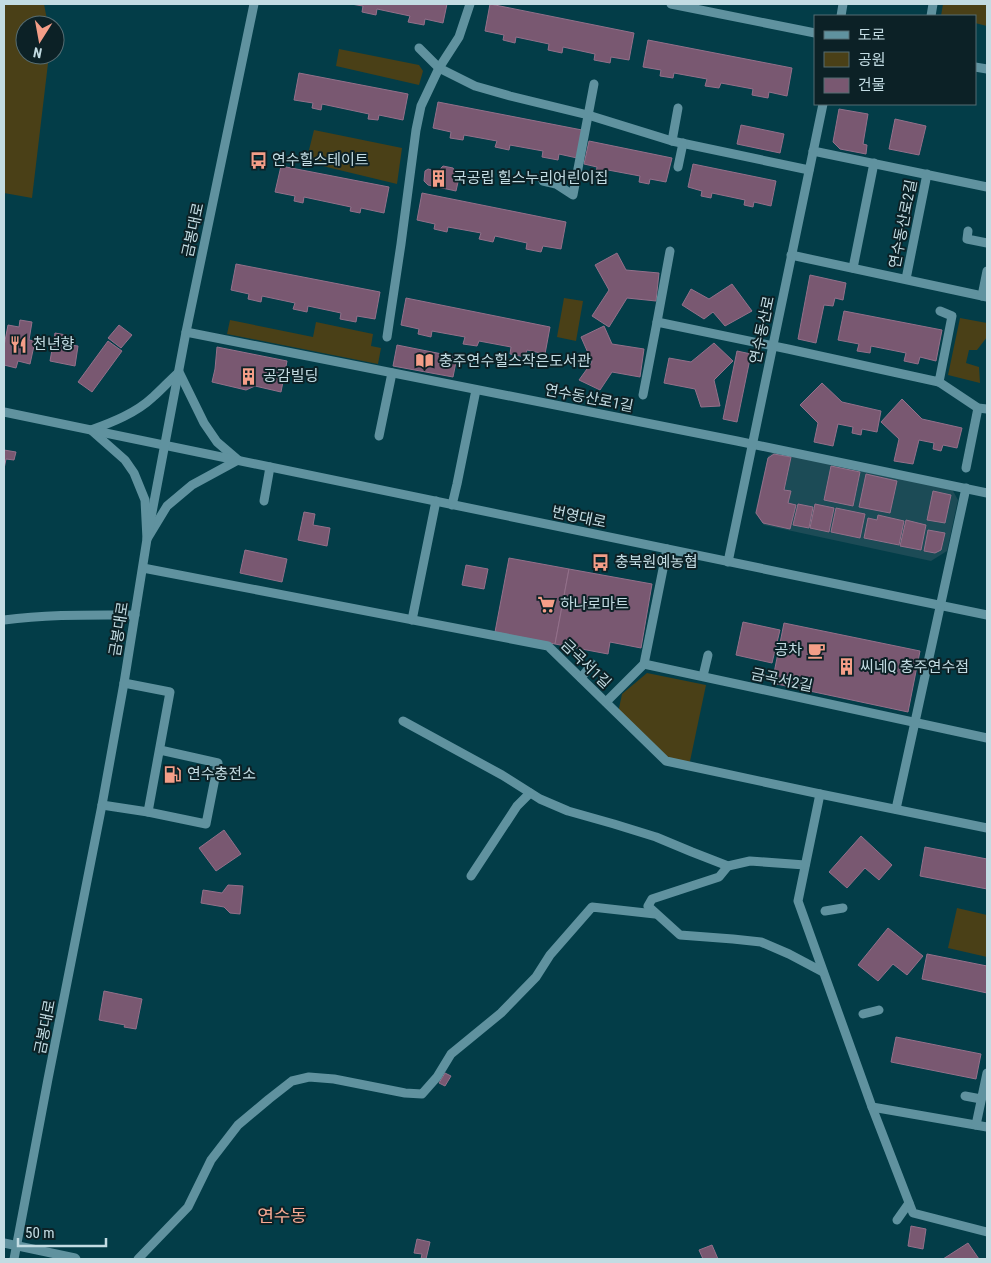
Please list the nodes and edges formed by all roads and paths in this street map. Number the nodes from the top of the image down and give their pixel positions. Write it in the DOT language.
graph roads {
  1 [pos="254,4"];
  2 [pos="470,4"];
  3 [pos="671,4"];
  4 [pos="814,32"];
  5 [pos="419,48"];
  6 [pos="439,68"];
  7 [pos="594,84"];
  8 [pos="823,105"];
  9 [pos="678,108"];
  10 [pos="588,115"];
  11 [pos="672,140"];
  12 [pos="683,143"];
  13 [pos="813,152"];
  14 [pos="874,163"];
  15 [pos="678,167"];
  16 [pos="809,170"];
  17 [pos="927,174"];
  18 [pos="543,181"];
  19 [pos="987,187"];
  20 [pos="968,231"];
  21 [pos="987,243"];
  22 [pos="670,251"];
  23 [pos="791,255"];
  24 [pos="853,268"];
  25 [pos="987,271"];
  26 [pos="906,279"];
  27 [pos="984,296"];
  28 [pos="940,311"];
  29 [pos="657,322"];
  30 [pos="186,332"];
  31 [pos="387,337"];
  32 [pos="773,346"];
  33 [pos="178,372"];
  34 [pos="392,373"];
  35 [pos="939,382"];
  36 [pos="476,390"];
  37 [pos="643,395"];
  38 [pos="983,409"];
  39 [pos="4,412"];
  40 [pos="91,430"];
  41 [pos="379,436"];
  42 [pos="752,444"];
  43 [pos="164,446"];
  44 [pos="238,460"];
  45 [pos="270,467"];
  46 [pos="966,468"];
  47 [pos="966,488"];
  48 [pos="987,493"];
  49 [pos="264,501"];
  50 [pos="436,501"];
  51 [pos="452,505"];
  52 [pos="147,539"];
  53 [pos="667,549"];
  54 [pos="728,562"];
  55 [pos="143,568"];
  56 [pos="940,606"];
  57 [pos="135,615"];
  58 [pos="987,616"];
  59 [pos="4,620"];
  60 [pos="412,620"];
  61 [pos="708,655"];
  62 [pos="592,664"];
  63 [pos="644,664"];
  64 [pos="704,676"];
  65 [pos="581,678"];
  66 [pos="124,683"];
  67 [pos="606,702"];
  68 [pos="403,721"];
  69 [pos="915,723"];
  70 [pos="987,738"];
  71 [pos="160,750"];
  72 [pos="530,793"];
  73 [pos="820,794"];
  74 [pos="102,805"];
  75 [pos="896,809"];
  76 [pos="148,812"];
  77 [pos="987,828"];
  78 [pos="805,865"];
  79 [pos="728,866"];
  80 [pos="472,876"];
  81 [pos="843,908"];
  82 [pos="825,911"];
  83 [pos="655,914"];
  84 [pos="823,972"];
  85 [pos="880,1010"];
  86 [pos="863,1014"];
  87 [pos="987,1073"];
  88 [pos="965,1096"];
  89 [pos="981,1100"];
  90 [pos="872,1107"];
  91 [pos="976,1125"];
  92 [pos="987,1127"];
  93 [pos="909,1203"];
  94 [pos="897,1220"];
  95 [pos="987,1232"];
  96 [pos="4,1243"];
  97 [pos="17,1246"];
  98 [pos="14,1259"];
  99 [pos="75,1259"];
  100 [pos="138,1259"];
  1 -- 30 [label="street, 금봉대로"];
  2 -- 6 [label="street"];
  3 -- 4 [label="street"];
  5 -- 6 [label="street"];
  6 -- 10 [label="street"];
  6 -- 31 [label="street"];
  7 -- 10 [label="street"];
  8 -- 13 [label="street, 연수동산로"];
  9 -- 11 [label="street"];
  10 -- 11 [label="street"];
  10 -- 18 [label="street"];
  11 -- 12 [label="street"];
  12 -- 15 [label="street"];
  12 -- 16 [label="street"];
  13 -- 14 [label="street"];
  13 -- 16 [label="street, 연수동산로"];
  14 -- 17 [label="street"];
  14 -- 24 [label="street"];
  16 -- 23 [label="street, 연수동산로"];
  17 -- 19 [label="street"];
  17 -- 26 [label="street, 연수동산로2길"];
  20 -- 21 [label="street"];
  22 -- 29 [label="street"];
  23 -- 24 [label="street, 연수동산로2길"];
  23 -- 32 [label="street, 연수동산로"];
  24 -- 26 [label="street, 연수동산로2길"];
  25 -- 27 [label="street"];
  26 -- 27 [label="street, 연수동산로2길"];
  28 -- 35 [label="street"];
  29 -- 32 [label="street"];
  29 -- 37 [label="street"];
  30 -- 33 [label="street, 금봉대로"];
  30 -- 34 [label="street, 연수동산로1길"];
  32 -- 35 [label="street"];
  32 -- 42 [label="street, 연수동산로"];
  33 -- 40 [label="street"];
  33 -- 43 [label="street, 금봉대로"];
  33 -- 44 [label="street"];
  34 -- 36 [label="street, 연수동산로1길"];
  34 -- 41 [label="street"];
  35 -- 38 [label="street"];
  36 -- 42 [label="street, 연수동산로1길"];
  36 -- 51 [label="street"];
  38 -- 46 [label="street"];
  39 -- 40 [label="street, 번영대로"];
  40 -- 43 [label="street, 번영대로"];
  40 -- 52 [label="street"];
  42 -- 47 [label="street, 연수동산로1길"];
  42 -- 54 [label="street, 연수동산로"];
  43 -- 44 [label="street, 번영대로"];
  43 -- 52 [label="street, 금봉대로"];
  44 -- 45 [label="street, 번영대로"];
  44 -- 52 [label="street"];
  45 -- 49 [label="street"];
  45 -- 50 [label="street, 번영대로"];
  47 -- 48 [label="street, 연수동산로1길"];
  47 -- 56 [label="street"];
  50 -- 51 [label="street, 번영대로"];
  50 -- 60 [label="street"];
  51 -- 53 [label="street, 번영대로"];
  52 -- 55 [label="street, 금봉대로"];
  53 -- 54 [label="street, 번영대로"];
  53 -- 63 [label="street"];
  54 -- 56 [label="street, 번영대로"];
  55 -- 57 [label="street, 금봉대로"];
  55 -- 60 [label="street, 금곡서1길"];
  56 -- 58 [label="street, 번영대로"];
  56 -- 69 [label="street"];
  57 -- 59 [label="street"];
  57 -- 66 [label="street, 금봉대로"];
  60 -- 65 [label="street, 금곡서1길"];
  61 -- 64 [label="street"];
  62 -- 65 [label="street"];
  63 -- 64 [label="street, 금곡서2길"];
  63 -- 67 [label="street"];
  64 -- 69 [label="street, 금곡서2길"];
  65 -- 67 [label="street, 금곡서1길"];
  66 -- 71 [label="street"];
  66 -- 74 [label="street, 금봉대로"];
  67 -- 73 [label="street, 금곡서1길"];
  68 -- 72 [label="street"];
  69 -- 70 [label="street, 금곡서2길"];
  69 -- 75 [label="street"];
  71 -- 76 [label="street"];
  71 -- 76 [label="street"];
  72 -- 79 [label="street"];
  72 -- 80 [label="street"];
  73 -- 75 [label="street, 금곡서1길"];
  73 -- 78 [label="street"];
  74 -- 76 [label="street"];
  74 -- 97 [label="street, 금봉대로"];
  75 -- 77 [label="street, 금곡서1길"];
  78 -- 79 [label="street"];
  78 -- 84 [label="street"];
  79 -- 83 [label="street"];
  81 -- 82 [label="street"];
  83 -- 84 [label="street"];
  83 -- 100 [label="street"];
  84 -- 90 [label="street"];
  85 -- 86 [label="street"];
  87 -- 89 [label="street"];
  88 -- 89 [label="street"];
  89 -- 91 [label="street"];
  90 -- 91 [label="street"];
  90 -- 93 [label="street"];
  91 -- 92 [label="street"];
  93 -- 94 [label="street"];
  93 -- 95 [label="street"];
  96 -- 97 [label="street"];
  97 -- 98 [label="street, 금봉대로"];
  97 -- 99 [label="street"];
}
